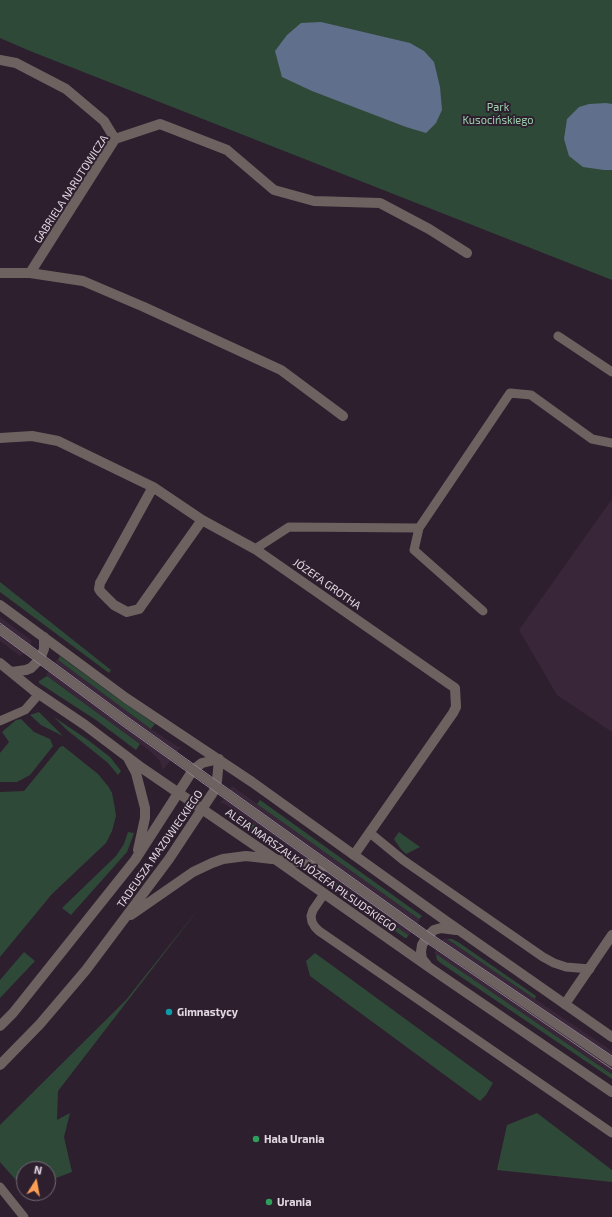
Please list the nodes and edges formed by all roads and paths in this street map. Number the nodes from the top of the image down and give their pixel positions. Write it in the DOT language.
graph roads {
  1 [pos="0,60"];
  2 [pos="115,139"];
  3 [pos="466,253"];
  4 [pos="0,273"];
  5 [pos="30,273"];
  6 [pos="558,336"];
  7 [pos="612,372"];
  8 [pos="343,416"];
  9 [pos="0,438"];
  10 [pos="612,443"];
  11 [pos="153,488"];
  12 [pos="202,520"];
  13 [pos="419,528"];
  14 [pos="255,549"];
  15 [pos="0,605"];
  16 [pos="483,611"];
  17 [pos="0,629"];
  18 [pos="44,637"];
  19 [pos="40,659"];
  20 [pos="0,663"];
  21 [pos="12,672"];
  22 [pos="39,694"];
  23 [pos="0,721"];
  24 [pos="124,754"];
  25 [pos="219,759"];
  26 [pos="193,770"];
  27 [pos="216,786"];
  28 [pos="178,793"];
  29 [pos="202,809"];
  30 [pos="370,833"];
  31 [pos="354,855"];
  32 [pos="276,859"];
  33 [pos="135,860"];
  34 [pos="330,868"];
  35 [pos="324,894"];
  36 [pos="125,920"];
  37 [pos="465,934"];
  38 [pos="612,935"];
  39 [pos="427,936"];
  40 [pos="590,969"];
  41 [pos="432,970"];
  42 [pos="565,1004"];
  43 [pos="0,1026"];
  44 [pos="612,1037"];
  45 [pos="612,1062"];
  46 [pos="0,1065"];
  47 [pos="612,1092"];
  48 [pos="612,1133"];
  49 [pos="0,1187"];
  50 [pos="24,1217"];
  1 -- 2 [label="street"];
  2 -- 3 [label="street, GABRIELA NARUTOWICZA"];
  2 -- 5 [label="street, GABRIELA NARUTOWICZA"];
  4 -- 5 [label="street"];
  5 -- 8 [label="street"];
  6 -- 7 [label="lane"];
  9 -- 11 [label="street, JÓZEFA GROTHA"];
  10 -- 13 [label="lane"];
  11 -- 12 [label="street, JÓZEFA GROTHA"];
  11 -- 12 [label="street"];
  12 -- 14 [label="street, JÓZEFA GROTHA"];
  13 -- 14 [label="lane"];
  13 -- 16 [label="lane"];
  14 -- 30 [label="street, JÓZEFA GROTHA"];
  15 -- 18 [label="street"];
  17 -- 19 [label="lane"];
  18 -- 19 [label="street"];
  18 -- 25 [label="street"];
  19 -- 21 [label="street"];
  19 -- 26 [label="lane"];
  20 -- 21 [label="street, ALEJA MARSZAŁKA JÓZEFA PIŁSUDSKIEGO"];
  21 -- 22 [label="street, ALEJA MARSZAŁKA JÓZEFA PIŁSUDSKIEGO"];
  22 -- 23 [label="lane"];
  22 -- 24 [label="street, ALEJA MARSZAŁKA JÓZEFA PIŁSUDSKIEGO"];
  24 -- 28 [label="street, ALEJA MARSZAŁKA JÓZEFA PIŁSUDSKIEGO"];
  24 -- 33 [label="street, TADEUSZA MAZOWIECKIEGO"];
  25 -- 26 [label="street, TADEUSZA MAZOWIECKIEGO"];
  25 -- 27 [label="street, TADEUSZA MAZOWIECKIEGO"];
  25 -- 31 [label="street"];
  26 -- 27 [label="lane"];
  26 -- 28 [label="street, TADEUSZA MAZOWIECKIEGO"];
  27 -- 29 [label="street, TADEUSZA MAZOWIECKIEGO"];
  27 -- 34 [label="lane"];
  28 -- 29 [label="street, ALEJA MARSZAŁKA JÓZEFA PIŁSUDSKIEGO"];
  28 -- 33 [label="street, TADEUSZA MAZOWIECKIEGO"];
  29 -- 32 [label="street, ALEJA MARSZAŁKA JÓZEFA PIŁSUDSKIEGO"];
  29 -- 36 [label="street, TADEUSZA MAZOWIECKIEGO"];
  30 -- 31 [label="street, JÓZEFA GROTHA"];
  30 -- 40 [label="lane"];
  31 -- 37 [label="street"];
  32 -- 34 [label="lane"];
  32 -- 35 [label="street, ALEJA MARSZAŁKA JÓZEFA PIŁSUDSKIEGO"];
  32 -- 36 [label="street, TADEUSZA MAZOWIECKIEGO"];
  33 -- 43 [label="street, TADEUSZA MAZOWIECKIEGO"];
  34 -- 39 [label="lane"];
  35 -- 41 [label="street, ALEJA MARSZAŁKA JÓZEFA PIŁSUDSKIEGO"];
  35 -- 48 [label="lane"];
  36 -- 46 [label="street, TADEUSZA MAZOWIECKIEGO"];
  37 -- 39 [label="street"];
  37 -- 42 [label="street"];
  38 -- 40 [label="street"];
  39 -- 41 [label="street"];
  39 -- 45 [label="lane"];
  40 -- 42 [label="street"];
  41 -- 47 [label="street, ALEJA MARSZAŁKA JÓZEFA PIŁSUDSKIEGO"];
  42 -- 44 [label="street"];
  49 -- 50 [label="lane"];
}
